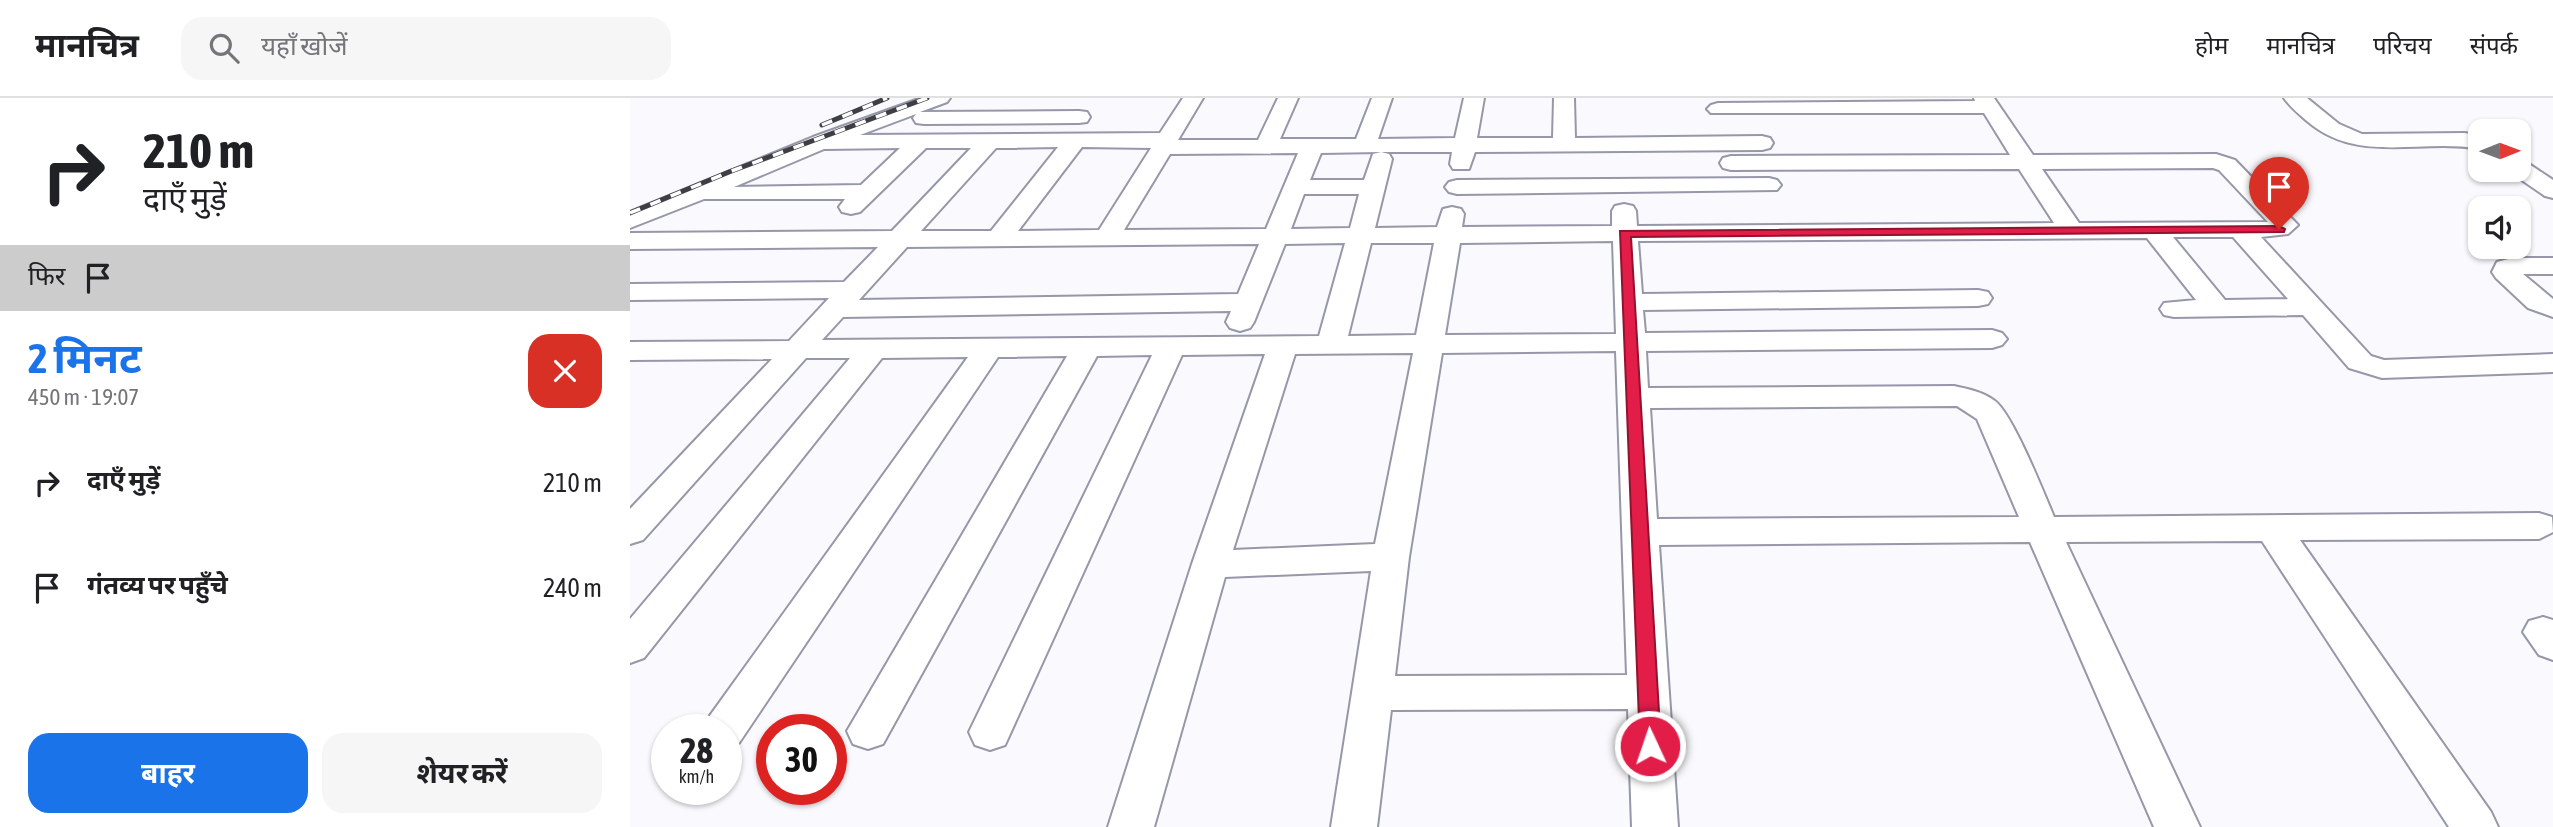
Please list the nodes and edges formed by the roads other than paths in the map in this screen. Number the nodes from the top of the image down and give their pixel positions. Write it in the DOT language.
graph roads {
  1 [pos="940,98"];
  2 [pos="1193,98"];
  3 [pos="1288,98"];
  4 [pos="1382,98"];
  5 [pos="1474,98"];
  6 [pos="1564,98"];
  7 [pos="2294,98"];
  8 [pos="1987,102"];
  9 [pos="1854,103"];
  10 [pos="1717,104"];
  11 [pos="882,119"];
  12 [pos="1077,129"];
  13 [pos="2468,140"];
  14 [pos="990,141"];
  15 [pos="2012,141"];
  16 [pos="821,142"];
  17 [pos="920,142"];
  18 [pos="1165,144"];
  19 [pos="1553,144"];
  20 [pos="1619,144"];
  21 [pos="1465,145"];
  22 [pos="1266,146"];
  23 [pos="1312,146"];
  24 [pos="1373,152"];
  25 [pos="2026,163"];
  26 [pos="870,164"];
  27 [pos="896,164"];
  28 [pos="1731,164"];
  29 [pos="765,165"];
  30 [pos="830,165"];
  31 [pos="2531,176"];
  32 [pos="2039,184"];
  33 [pos="2244,184"];
  34 [pos="1623,186"];
  35 [pos="1296,187"];
  36 [pos="1373,187"];
  37 [pos="1457,187"];
  38 [pos="2553,191"];
  39 [pos="867,192"];
  40 [pos="695,194"];
  41 [pos="1539,197"];
  42 [pos="630,221"];
  43 [pos="2240,229"];
  44 [pos="2154,230"];
  45 [pos="2073,231"];
  46 [pos="1447,234"];
  47 [pos="1625,234"];
  48 [pos="1360,236"];
  49 [pos="1107,237"];
  50 [pos="1277,237"];
  51 [pos="999,238"];
  52 [pos="899,239"];
  53 [pos="817,240"];
  54 [pos="630,241"];
  55 [pos="687,241"];
  56 [pos="2553,266"];
  57 [pos="630,290"];
  58 [pos="1978,298"];
  59 [pos="845,299"];
  60 [pos="1249,302"];
  61 [pos="1628,302"];
  62 [pos="2308,307"];
  63 [pos="2217,308"];
  64 [pos="2174,309"];
  65 [pos="2553,309"];
  66 [pos="1992,339"];
  67 [pos="1428,343"];
  68 [pos="1630,343"];
  69 [pos="1331,344"];
  70 [pos="1230,345"];
  71 [pos="1283,345"];
  72 [pos="1171,346"];
  73 [pos="1087,347"];
  74 [pos="989,348"];
  75 [pos="800,349"];
  76 [pos="873,349"];
  77 [pos="630,351"];
  78 [pos="2553,363"];
  79 [pos="1632,398"];
  80 [pos="2539,526"];
  81 [pos="2272,528"];
  82 [pos="2044,530"];
  83 [pos="630,531"];
  84 [pos="1639,532"];
  85 [pos="1391,557"];
  86 [pos="1210,564"];
  87 [pos="630,647"];
  88 [pos="1647,692"];
  89 [pos="1373,693"];
  90 [pos="735,714"];
  91 [pos="868,731"];
  92 [pos="990,732"];
  93 [pos="1131,827"];
  94 [pos="1354,827"];
  95 [pos="1655,827"];
  96 [pos="2177,827"];
  97 [pos="2475,827"];
  1 -- 11 [label="street"];
  2 -- 18 [label="street"];
  3 -- 22 [label="street"];
  4 -- 24 [label="street"];
  5 -- 21 [label="street"];
  6 -- 19 [label="street"];
  7 -- 13 [label="street"];
  8 -- 9 [label="street"];
  8 -- 15 [label="street"];
  9 -- 10 [label="street"];
  10 -- 28 [label="street"];
  11 -- 12 [label="street"];
  11 -- 16 [label="street"];
  12 -- 14 [label="street"];
  12 -- 18 [label="street"];
  12 -- 51 [label="street"];
  14 -- 17 [label="street"];
  14 -- 52 [label="street"];
  15 -- 25 [label="street"];
  15 -- 28 [label="street"];
  16 -- 17 [label="street"];
  16 -- 29 [label="street"];
  17 -- 27 [label="street"];
  18 -- 22 [label="street"];
  18 -- 49 [label="street"];
  19 -- 20 [label="street"];
  19 -- 21 [label="street"];
  19 -- 41 [label="street"];
  20 -- 28 [label="street"];
  20 -- 34 [label="street"];
  21 -- 24 [label="street"];
  21 -- 37 [label="street"];
  22 -- 23 [label="street"];
  23 -- 24 [label="street"];
  23 -- 35 [label="street"];
  24 -- 36 [label="street"];
  25 -- 28 [label="street"];
  25 -- 32 [label="street"];
  25 -- 33 [label="street"];
  26 -- 27 [label="street"];
  27 -- 39 [label="street"];
  28 -- 32 [label="street"];
  28 -- 34 [label="street"];
  29 -- 30 [label="street"];
  29 -- 40 [label="street"];
  31 -- 38 [label="street"];
  32 -- 33 [label="street"];
  32 -- 45 [label="street"];
  33 -- 43 [label="street"];
  34 -- 41 [label="street"];
  34 -- 47 [label="street"];
  35 -- 36 [label="street"];
  35 -- 50 [label="street"];
  36 -- 48 [label="street"];
  37 -- 41 [label="street"];
  37 -- 46 [label="street"];
  39 -- 40 [label="street"];
  39 -- 53 [label="street"];
  40 -- 42 [label="street"];
  43 -- 44 [label="street"];
  43 -- 62 [label="street"];
  44 -- 45 [label="street"];
  44 -- 63 [label="street"];
  45 -- 47 [label="street"];
  46 -- 47 [label="street"];
  46 -- 48 [label="street"];
  46 -- 67 [label="street"];
  47 -- 61 [label="street"];
  48 -- 50 [label="street"];
  48 -- 69 [label="street"];
  49 -- 50 [label="street"];
  49 -- 51 [label="street"];
  50 -- 60 [label="street"];
  51 -- 52 [label="street"];
  52 -- 53 [label="street"];
  52 -- 59 [label="street"];
  53 -- 55 [label="street"];
  54 -- 55 [label="street"];
  55 -- 57 [label="street"];
  56 -- 65 [label="street"];
  57 -- 59 [label="street"];
  58 -- 61 [label="street"];
  59 -- 60 [label="street"];
  59 -- 75 [label="street"];
  60 -- 70 [label="street"];
  61 -- 68 [label="street"];
  62 -- 63 [label="street"];
  62 -- 78 [label="street"];
  63 -- 64 [label="street"];
  66 -- 68 [label="street"];
  67 -- 68 [label="street"];
  67 -- 69 [label="street"];
  67 -- 85 [label="street"];
  68 -- 79 [label="street"];
  69 -- 71 [label="street"];
  70 -- 71 [label="street"];
  70 -- 72 [label="street"];
  71 -- 86 [label="street"];
  72 -- 73 [label="street"];
  72 -- 92 [label="street"];
  73 -- 74 [label="street"];
  73 -- 91 [label="street"];
  74 -- 76 [label="street"];
  74 -- 90 [label="street"];
  75 -- 76 [label="street"];
  75 -- 77 [label="street"];
  75 -- 83 [label="street"];
  76 -- 87 [label="street"];
  79 -- 82 [label="street"];
  79 -- 84 [label="street"];
  80 -- 81 [label="street"];
  81 -- 82 [label="street"];
  81 -- 97 [label="street"];
  82 -- 84 [label="street"];
  82 -- 96 [label="street"];
  84 -- 88 [label="street"];
  85 -- 86 [label="street"];
  85 -- 89 [label="street"];
  86 -- 93 [label="street"];
  88 -- 89 [label="street"];
  88 -- 95 [label="street"];
  89 -- 94 [label="street"];
}
